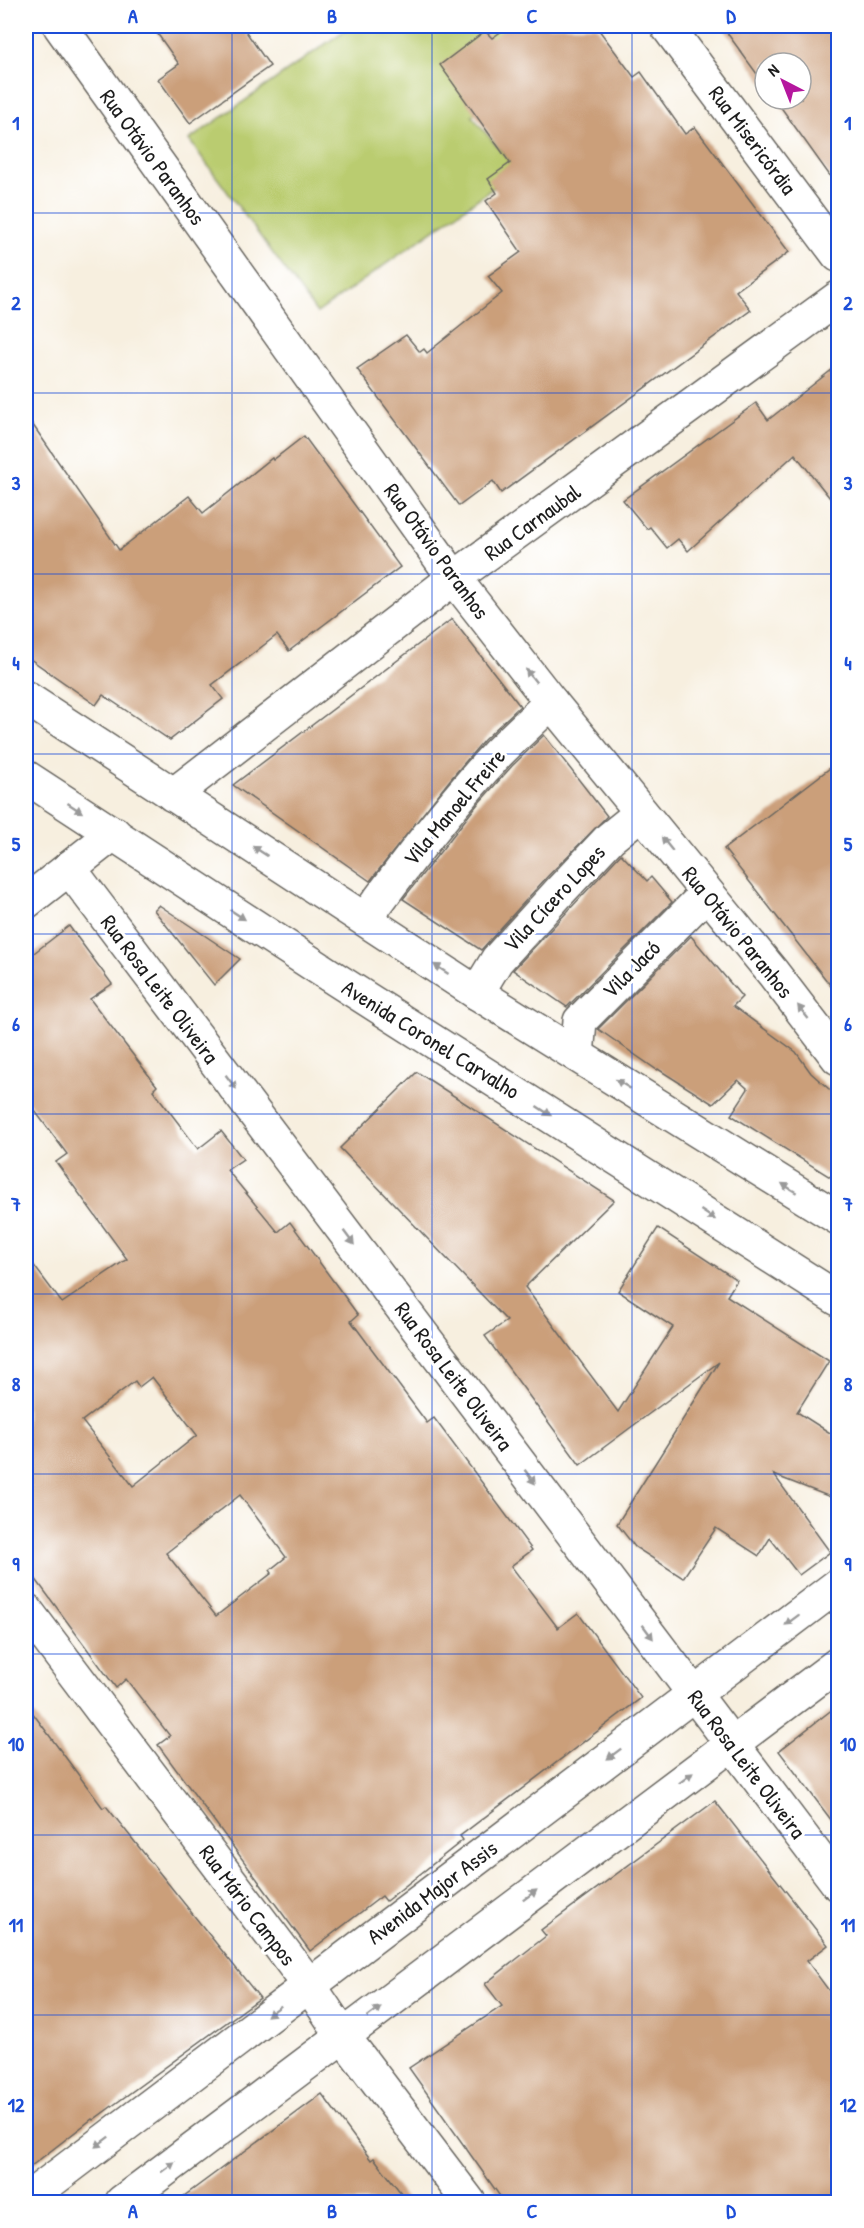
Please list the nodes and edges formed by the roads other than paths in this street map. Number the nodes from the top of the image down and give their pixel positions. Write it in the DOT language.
graph roads {
  1 [pos="60,26"];
  2 [pos="667,26"];
  3 [pos="838,255"];
  4 [pos="838,298"];
  5 [pos="454,578"];
  6 [pos="26,698"];
  7 [pos="551,702"];
  8 [pos="26,777"];
  9 [pos="173,795"];
  10 [pos="641,813"];
  11 [pos="114,833"];
  12 [pos="69,868"];
  13 [pos="707,893"];
  14 [pos="26,902"];
  15 [pos="365,919"];
  16 [pos="477,993"];
  17 [pos="577,1055"];
  18 [pos="838,1058"];
  19 [pos="838,1218"];
  20 [pos="838,1299"];
  21 [pos="838,1585"];
  22 [pos="26,1610"];
  23 [pos="838,1664"];
  24 [pos="694,1694"];
  25 [pos="732,1744"];
  26 [pos="838,1884"];
  27 [pos="309,1985"];
  28 [pos="343,2036"];
  29 [pos="26,2200"];
  30 [pos="122,2202"];
  31 [pos="469,2202"];
  1 -- 5 [label="street, Rua Otávio Paranhos"];
  2 -- 3 [label="street, Rua Misericórdia"];
  4 -- 5 [label="street, Rua Carnaubal"];
  7 -- 5 [label="street, Rua Otávio Paranhos, one-way"];
  5 -- 9 [label="street, Rua Carnaubal"];
  6 -- 9 [label="street"];
  7 -- 10 [label="street, Rua Otávio Paranhos"];
  7 -- 15 [label="street, Vila Manoel Freire"];
  8 -- 11 [label="street, Avenida Coronel Carvalho, one-way"];
  15 -- 9 [label="street, one-way"];
  13 -- 10 [label="street, Rua Otávio Paranhos, one-way"];
  10 -- 16 [label="street, Vila Cícero Lopes"];
  11 -- 12 [label="street"];
  11 -- 20 [label="street, Avenida Coronel Carvalho, one-way"];
  12 -- 14 [label="street"];
  12 -- 24 [label="street, Rua Rosa Leite Oliveira, one-way"];
  13 -- 17 [label="street, Vila Jacó"];
  18 -- 13 [label="street, Rua Otávio Paranhos, one-way"];
  16 -- 15 [label="street, one-way"];
  16 -- 17 [label="street"];
  19 -- 17 [label="street, one-way"];
  21 -- 24 [label="street, Avenida Major Assis, one-way"];
  22 -- 27 [label="street, Rua Mário Campos"];
  23 -- 25 [label="street"];
  24 -- 25 [label="street, Rua Rosa Leite Oliveira"];
  24 -- 27 [label="street, Avenida Major Assis, one-way"];
  25 -- 26 [label="street, Rua Rosa Leite Oliveira"];
  28 -- 25 [label="street, one-way"];
  27 -- 28 [label="street, Rua Mário Campos"];
  27 -- 29 [label="street, Avenida Major Assis, one-way"];
  30 -- 28 [label="street, one-way"];
  28 -- 31 [label="street, Rua Mário Campos"];
}
